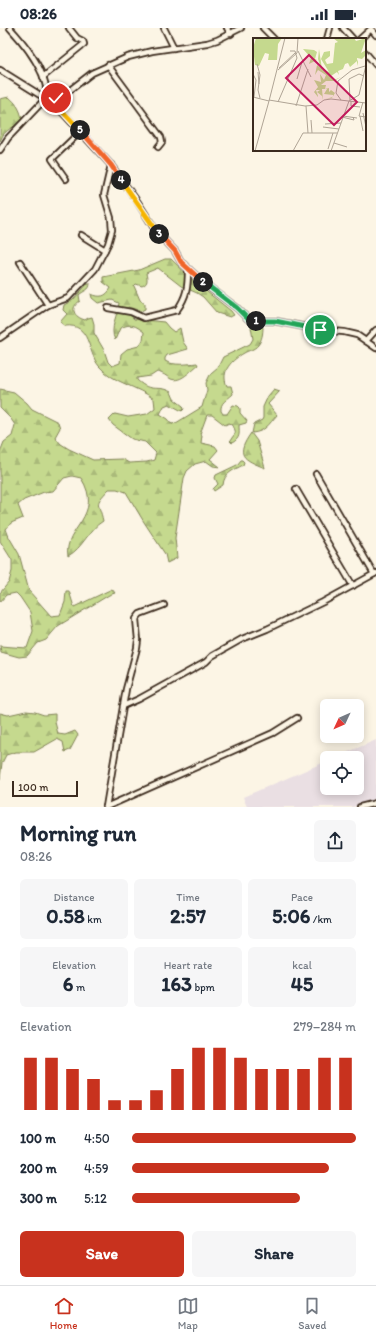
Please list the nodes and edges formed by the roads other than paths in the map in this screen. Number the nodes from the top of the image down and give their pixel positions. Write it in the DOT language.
graph roads {
  1 [pos="10,28"];
  2 [pos="69,28"];
  3 [pos="164,28"];
  4 [pos="227,28"];
  5 [pos="241,28"];
  6 [pos="263,28"];
  7 [pos="330,28"];
  8 [pos="343,28"];
  9 [pos="231,34"];
  10 [pos="376,35"];
  11 [pos="273,38"];
  12 [pos="327,38"];
  13 [pos="352,38"];
  14 [pos="361,38"];
  15 [pos="174,48"];
  16 [pos="366,53"];
  17 [pos="108,65"];
  18 [pos="376,65"];
  19 [pos="0,70"];
  20 [pos="43,77"];
  21 [pos="48,97"];
  22 [pos="80,131"];
  23 [pos="158,148"];
  24 [pos="0,150"];
  25 [pos="111,165"];
  26 [pos="66,179"];
  27 [pos="81,235"];
  28 [pos="105,250"];
  29 [pos="20,262"];
  30 [pos="188,269"];
  31 [pos="48,305"];
  32 [pos="108,308"];
  33 [pos="376,330"];
  34 [pos="0,338"];
  35 [pos="366,341"];
  36 [pos="376,348"];
  37 [pos="316,474"];
  38 [pos="296,489"];
  39 [pos="375,573"];
  40 [pos="353,586"];
  41 [pos="164,605"];
  42 [pos="123,706"];
  43 [pos="297,718"];
  44 [pos="376,803"];
  45 [pos="106,807"];
  46 [pos="360,807"];
  1 -- 20 [label="street"];
  2 -- 20 [label="street"];
  3 -- 15 [label="street"];
  4 -- 9 [label="street"];
  5 -- 9 [label="street"];
  6 -- 11 [label="street"];
  7 -- 12 [label="street"];
  8 -- 13 [label="street"];
  9 -- 15 [label="street"];
  10 -- 14 [label="street"];
  15 -- 17 [label="street"];
  16 -- 18 [label="street"];
  17 -- 21 [label="street"];
  17 -- 23 [label="street"];
  19 -- 21 [label="street"];
  20 -- 21 [label="street"];
  21 -- 22 [label="street"];
  21 -- 24 [label="street"];
  22 -- 25 [label="street"];
  22 -- 26 [label="street"];
  25 -- 28 [label="street"];
  25 -- 30 [label="street"];
  27 -- 28 [label="street"];
  28 -- 31 [label="street"];
  29 -- 31 [label="street"];
  30 -- 32 [label="street"];
  30 -- 35 [label="street"];
  31 -- 34 [label="street"];
  33 -- 35 [label="street"];
  35 -- 36 [label="street"];
  37 -- 39 [label="street"];
  38 -- 40 [label="street"];
  39 -- 40 [label="street"];
  40 -- 42 [label="street"];
  41 -- 42 [label="street"];
  42 -- 45 [label="street"];
  43 -- 45 [label="street"];
  44 -- 46 [label="street"];
}
